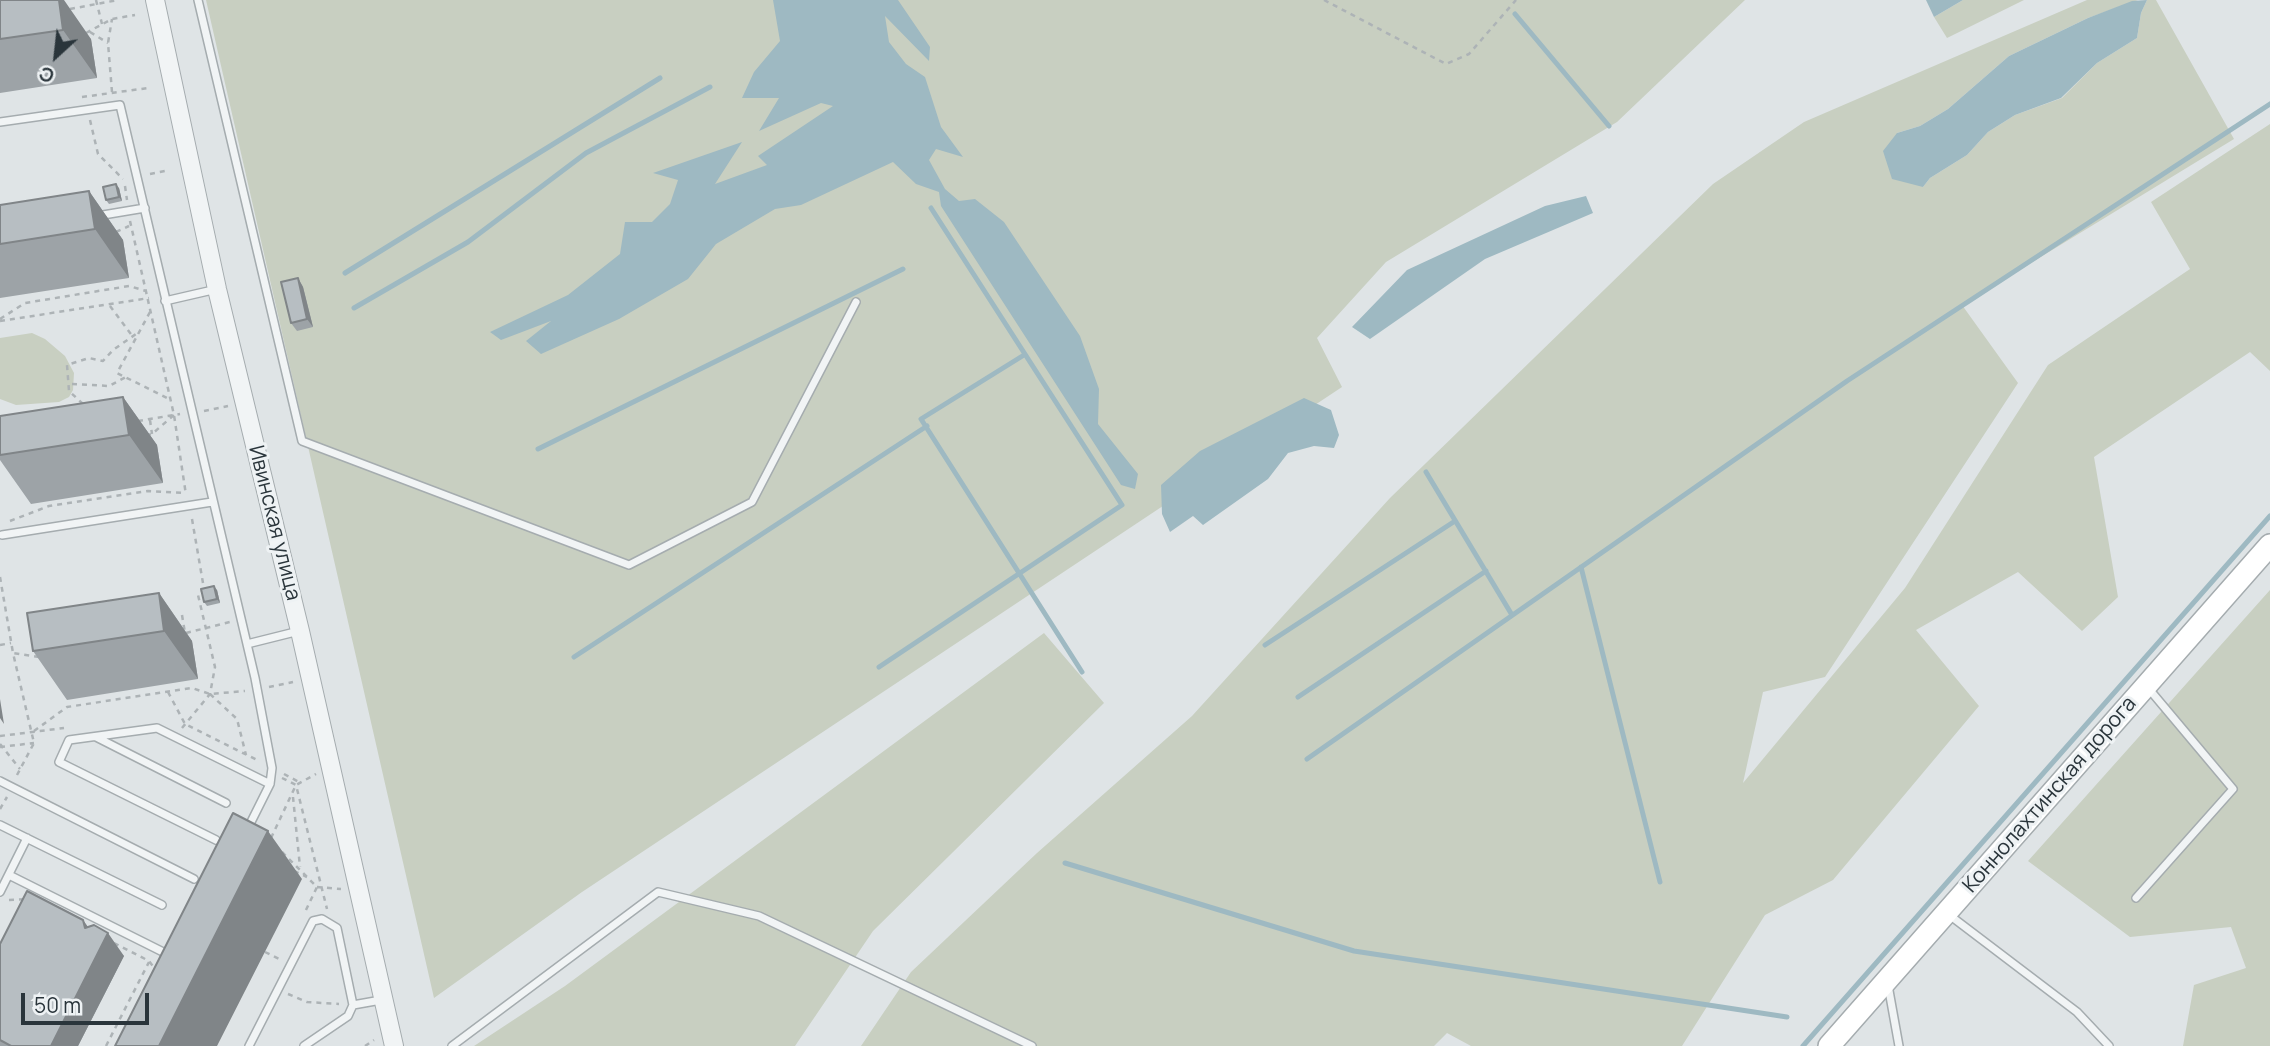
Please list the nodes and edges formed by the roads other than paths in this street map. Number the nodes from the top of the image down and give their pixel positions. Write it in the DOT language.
graph roads {
  1 [pos="155,0"];
  2 [pos="198,0"];
  3 [pos="0,122"];
  4 [pos="145,208"];
  5 [pos="89,217"];
  6 [pos="218,289"];
  7 [pos="856,302"];
  8 [pos="166,305"];
  9 [pos="212,502"];
  10 [pos="2,535"];
  11 [pos="2270,545"];
  12 [pos="300,631"];
  13 [pos="247,643"];
  14 [pos="2146,686"];
  15 [pos="95,736"];
  16 [pos="0,781"];
  17 [pos="270,785"];
  18 [pos="226,803"];
  19 [pos="0,825"];
  20 [pos="27,838"];
  21 [pos="216,840"];
  22 [pos="240,842"];
  23 [pos="9,875"];
  24 [pos="194,879"];
  25 [pos="0,892"];
  26 [pos="2136,898"];
  27 [pos="162,905"];
  28 [pos="1947,913"];
  29 [pos="114,928"];
  30 [pos="108,940"];
  31 [pos="180,961"];
  32 [pos="1887,980"];
  33 [pos="383,1000"];
  34 [pos="353,1005"];
  35 [pos="249,1046"];
  36 [pos="304,1046"];
  37 [pos="394,1046"];
  38 [pos="452,1046"];
  39 [pos="1032,1046"];
  40 [pos="1829,1046"];
  41 [pos="1899,1046"];
  42 [pos="2109,1046"];
  1 -- 6 [label="street, Ивинская улица"];
  2 -- 7 [label="lane"];
  3 -- 4 [label="lane"];
  4 -- 5 [label="lane"];
  4 -- 8 [label="lane"];
  6 -- 8 [label="lane"];
  6 -- 12 [label="street, Ивинская улица"];
  8 -- 9 [label="lane"];
  9 -- 10 [label="lane"];
  9 -- 13 [label="lane"];
  11 -- 14 [label="main road, Коннолахтинская дорога"];
  12 -- 13 [label="lane"];
  12 -- 33 [label="street, Ивинская улица"];
  13 -- 17 [label="lane"];
  14 -- 26 [label="lane"];
  14 -- 28 [label="main road, Коннолахтинская дорога"];
  15 -- 17 [label="lane"];
  15 -- 18 [label="lane"];
  15 -- 21 [label="lane"];
  16 -- 24 [label="lane"];
  17 -- 22 [label="lane"];
  19 -- 20 [label="lane"];
  20 -- 23 [label="lane"];
  20 -- 27 [label="lane"];
  23 -- 25 [label="lane"];
  23 -- 29 [label="lane"];
  28 -- 32 [label="main road, Коннолахтинская дорога"];
  28 -- 42 [label="lane"];
  29 -- 30 [label="lane"];
  29 -- 31 [label="lane"];
  32 -- 40 [label="main road, Коннолахтинская дорога"];
  32 -- 41 [label="lane"];
  33 -- 34 [label="lane"];
  33 -- 37 [label="street, Ивинская улица"];
  34 -- 35 [label="lane"];
  34 -- 36 [label="lane"];
  38 -- 39 [label="lane"];
}
